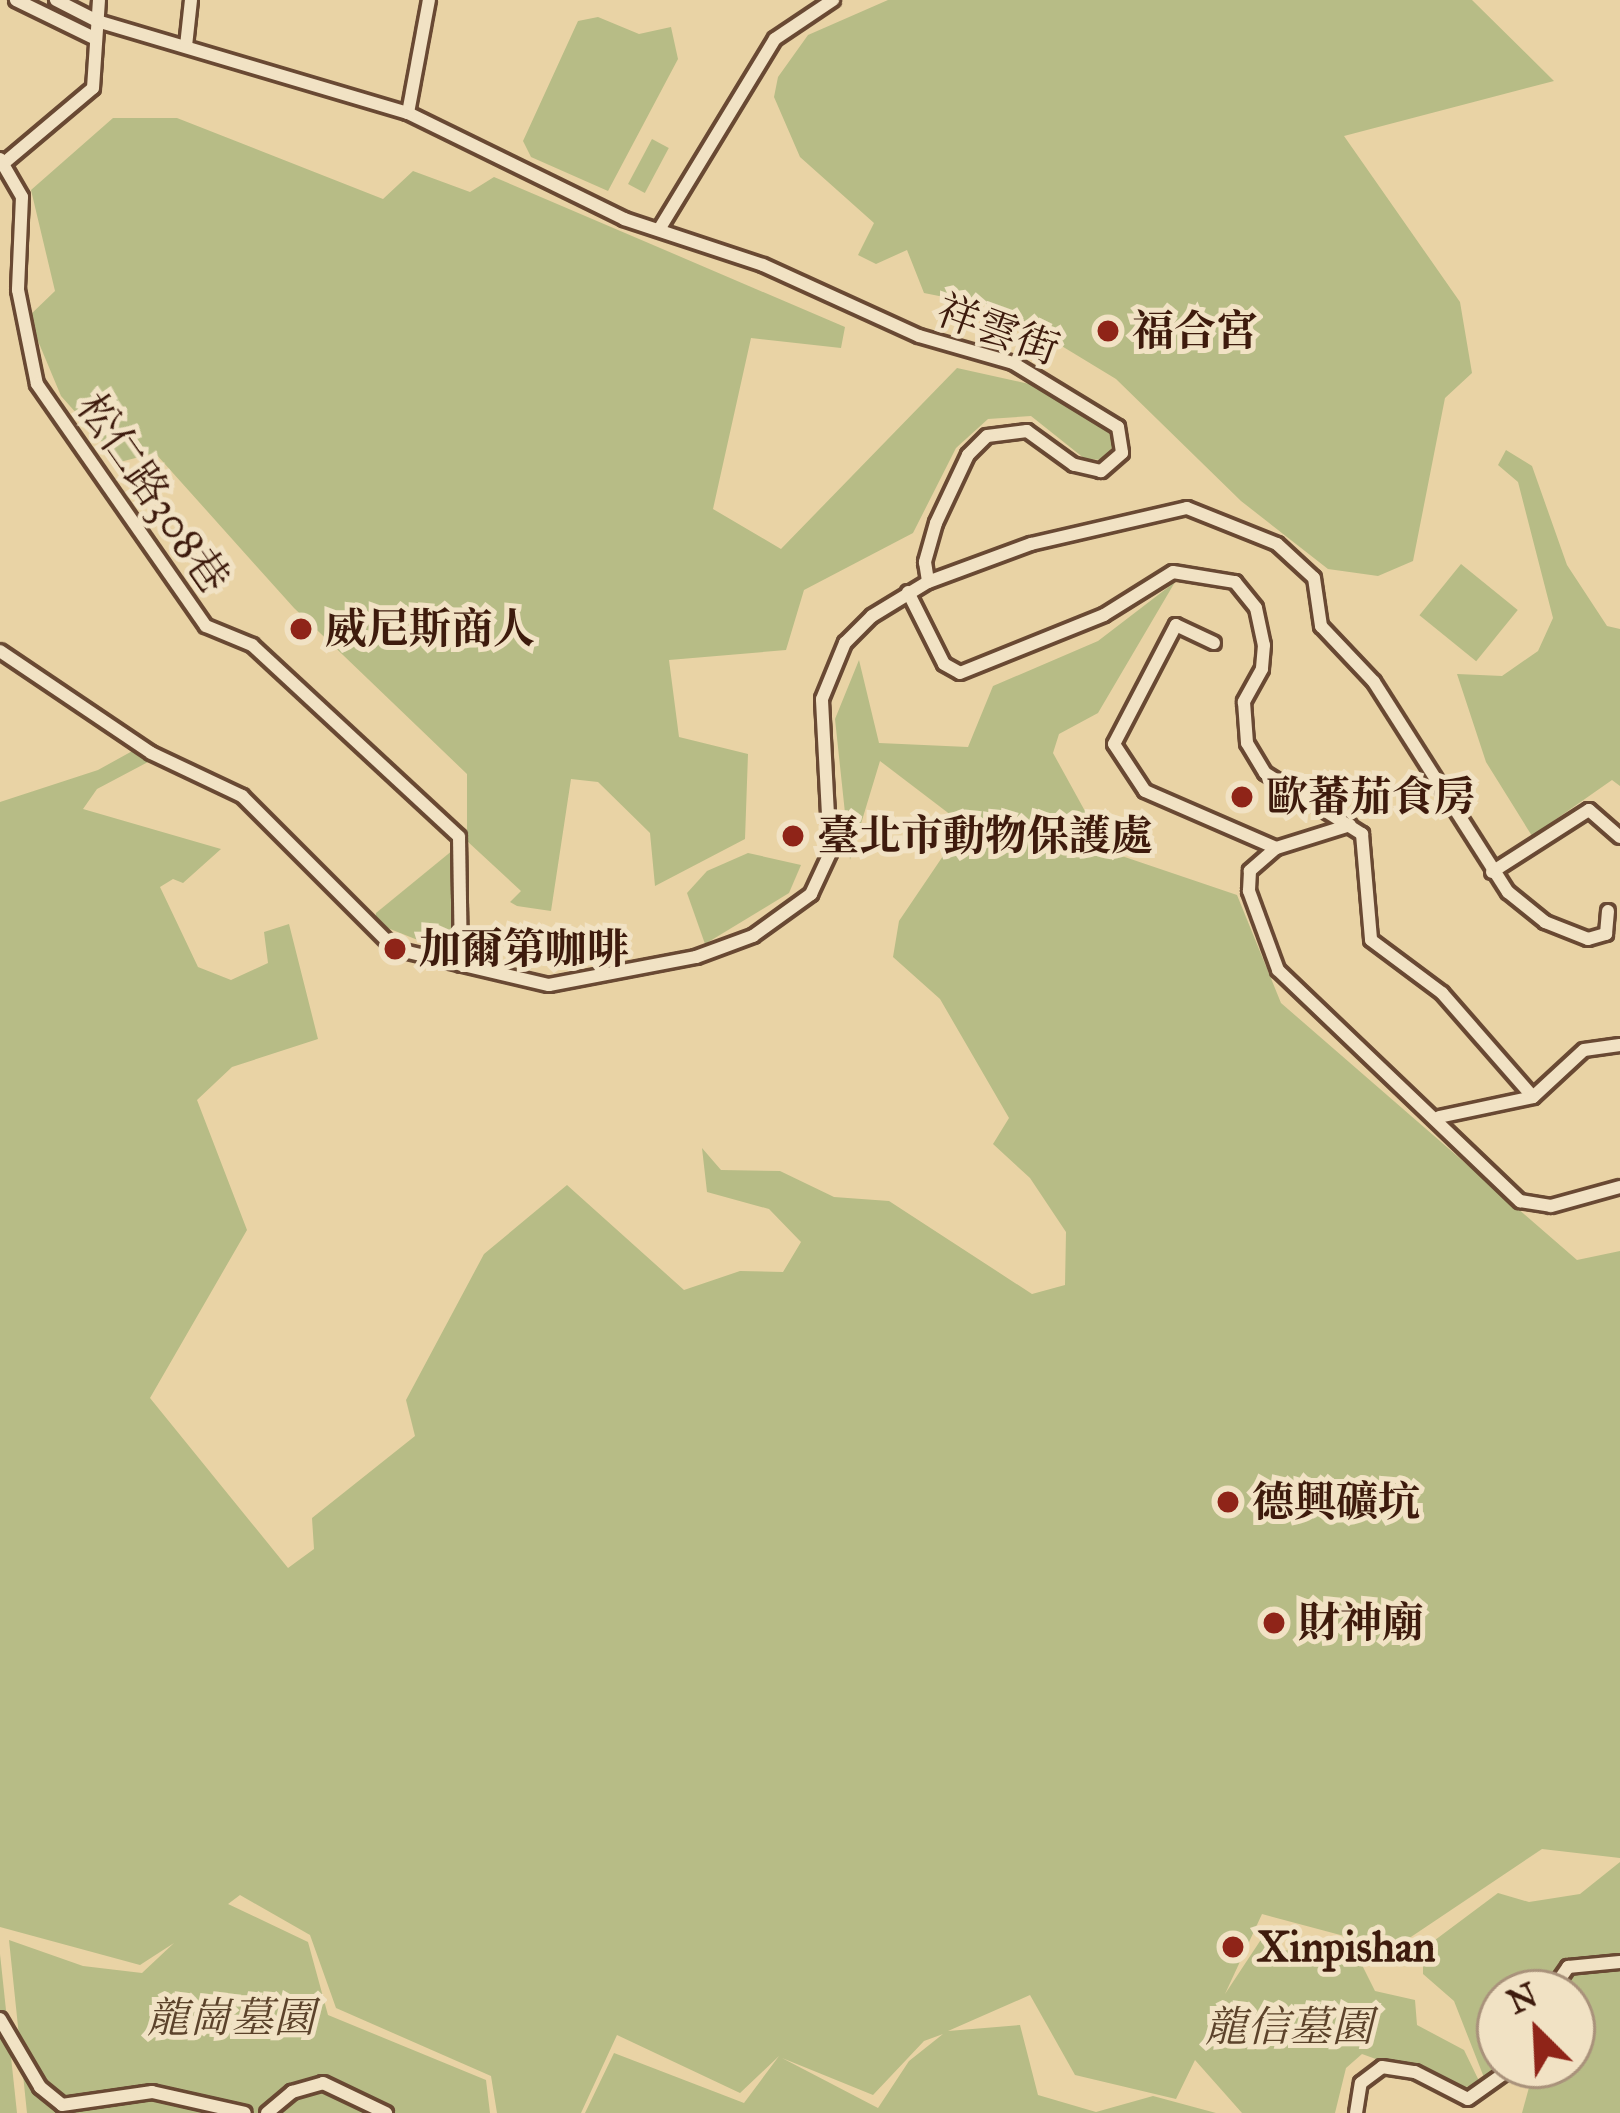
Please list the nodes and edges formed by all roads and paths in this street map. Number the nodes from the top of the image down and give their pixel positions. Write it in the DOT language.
graph roads {
  1 [pos="16,0"];
  2 [pos="56,0"];
  3 [pos="99,0"];
  4 [pos="191,0"];
  5 [pos="429,0"];
  6 [pos="833,0"];
  7 [pos="97,21"];
  8 [pos="96,39"];
  9 [pos="186,46"];
  10 [pos="408,113"];
  11 [pos="2,161"];
  12 [pos="659,228"];
  13 [pos="928,582"];
  14 [pos="908,592"];
  15 [pos="1214,643"];
  16 [pos="0,651"];
  17 [pos="1350,825"];
  18 [pos="1620,837"];
  19 [pos="1276,848"];
  20 [pos="1492,872"];
  21 [pos="1608,911"];
  22 [pos="461,965"];
  23 [pos="1620,1045"];
  24 [pos="1533,1096"];
  25 [pos="1439,1118"];
  26 [pos="1620,1187"];
  27 [pos="1620,1962"];
  28 [pos="1567,1969"];
  29 [pos="0,2018"];
  30 [pos="1487,2089"];
  31 [pos="244,2113"];
  32 [pos="268,2113"];
  33 [pos="386,2113"];
  34 [pos="1356,2113"];
  1 -- 8 [label="street"];
  2 -- 7 [label="street"];
  3 -- 7 [label="street"];
  4 -- 9 [label="street"];
  5 -- 10 [label="street"];
  6 -- 12 [label="street"];
  7 -- 8 [label="street"];
  7 -- 9 [label="street"];
  8 -- 11 [label="street"];
  9 -- 10 [label="street"];
  10 -- 12 [label="street"];
  11 -- 22 [label="street, 松仁路308巷"];
  12 -- 13 [label="street, 祥雲街"];
  13 -- 14 [label="street"];
  13 -- 20 [label="street"];
  14 -- 17 [label="street"];
  14 -- 22 [label="street"];
  15 -- 19 [label="street"];
  16 -- 22 [label="street"];
  17 -- 19 [label="street"];
  17 -- 24 [label="street"];
  18 -- 20 [label="street"];
  19 -- 25 [label="street"];
  20 -- 21 [label="street"];
  23 -- 24 [label="street"];
  24 -- 25 [label="street"];
  25 -- 26 [label="street"];
  27 -- 28 [label="street"];
  29 -- 31 [label="street"];
  30 -- 34 [label="street"];
  32 -- 33 [label="street"];
}
